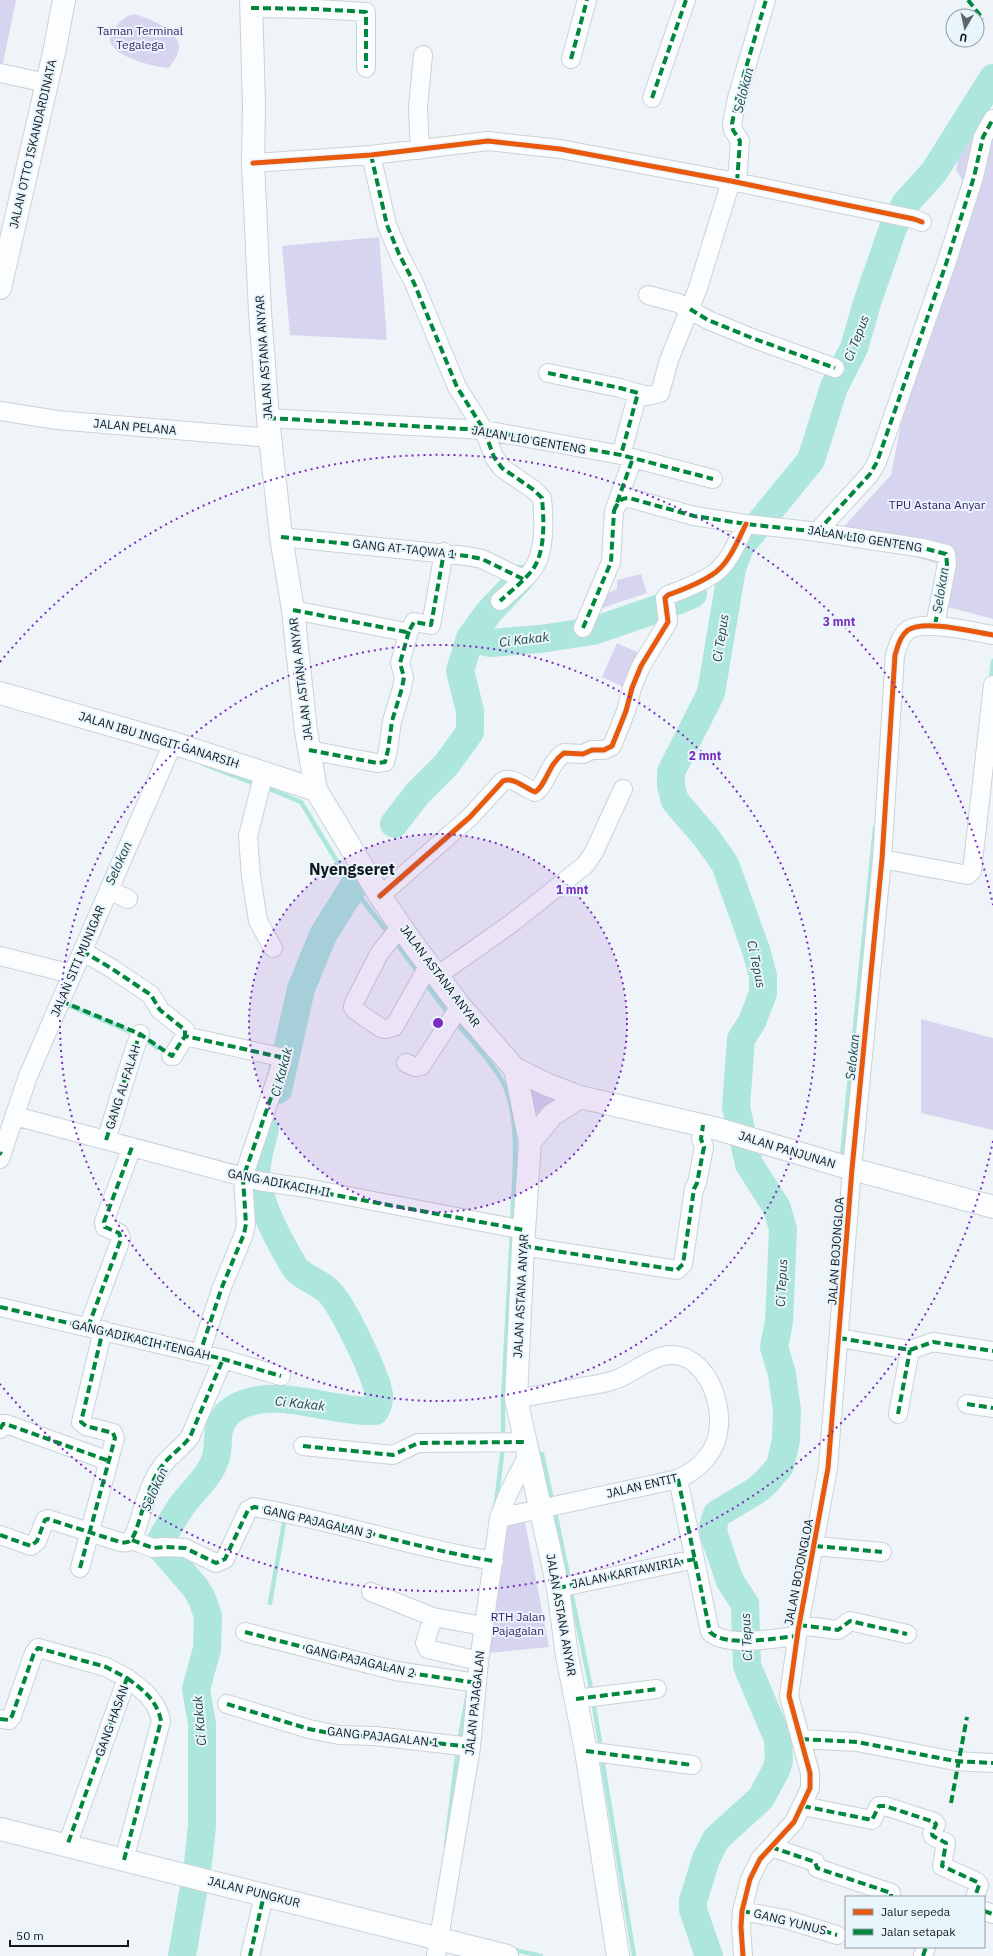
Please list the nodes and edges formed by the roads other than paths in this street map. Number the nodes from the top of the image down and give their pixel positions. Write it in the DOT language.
graph roads {
  1 [pos="64,0"];
  2 [pos="587,0"];
  3 [pos="686,0"];
  4 [pos="766,0"];
  5 [pos="251,4"];
  6 [pos="423,55"];
  7 [pos="571,59"];
  8 [pos="366,68"];
  9 [pos="0,73"];
  10 [pos="47,83"];
  11 [pos="652,98"];
  12 [pos="993,119"];
  13 [pos="420,150"];
  14 [pos="370,155"];
  15 [pos="253,163"];
  16 [pos="734,181"];
  17 [pos="918,221"];
  18 [pos="0,288"];
  19 [pos="648,295"];
  20 [pos="690,309"];
  21 [pos="835,368"];
  22 [pos="548,373"];
  23 [pos="638,393"];
  24 [pos="0,411"];
  25 [pos="269,428"];
  26 [pos="484,430"];
  27 [pos="627,456"];
  28 [pos="713,479"];
  29 [pos="614,511"];
  30 [pos="744,526"];
  31 [pos="817,532"];
  32 [pos="281,537"];
  33 [pos="444,552"];
  34 [pos="522,578"];
  35 [pos="500,601"];
  36 [pos="293,610"];
  37 [pos="935,625"];
  38 [pos="583,628"];
  39 [pos="409,631"];
  40 [pos="993,635"];
  41 [pos="993,685"];
  42 [pos="0,693"];
  43 [pos="174,744"];
  44 [pos="309,750"];
  45 [pos="264,773"];
  46 [pos="623,789"];
  47 [pos="316,790"];
  48 [pos="882,860"];
  49 [pos="109,890"];
  50 [pos="380,896"];
  51 [pos="128,899"];
  52 [pos="401,926"];
  53 [pos="273,948"];
  54 [pos="82,952"];
  55 [pos="0,956"];
  56 [pos="433,971"];
  57 [pos="70,973"];
  58 [pos="460,1006"];
  59 [pos="140,1034"];
  60 [pos="185,1036"];
  61 [pos="170,1056"];
  62 [pos="406,1063"];
  63 [pos="515,1069"];
  64 [pos="580,1097"];
  65 [pos="15,1116"];
  66 [pos="711,1127"];
  67 [pos="106,1140"];
  68 [pos="530,1142"];
  69 [pos="132,1147"];
  70 [pos="1,1155"];
  71 [pos="852,1169"];
  72 [pos="251,1179"];
  73 [pos="993,1208"];
  74 [pos="523,1238"];
  75 [pos="0,1307"];
  76 [pos="98,1331"];
  77 [pos="839,1338"];
  78 [pos="910,1350"];
  79 [pos="993,1351"];
  80 [pos="200,1353"];
  81 [pos="224,1359"];
  82 [pos="280,1376"];
  83 [pos="516,1399"];
  84 [pos="967,1404"];
  85 [pos="993,1408"];
  86 [pos="898,1414"];
  87 [pos="0,1429"];
  88 [pos="304,1446"];
  89 [pos="527,1449"];
  90 [pos="109,1461"];
  91 [pos="678,1479"];
  92 [pos="541,1509"];
  93 [pos="499,1518"];
  94 [pos="89,1532"];
  95 [pos="0,1535"];
  96 [pos="129,1541"];
  97 [pos="814,1546"];
  98 [pos="882,1552"];
  99 [pos="695,1559"];
  100 [pos="494,1561"];
  101 [pos="80,1568"];
  102 [pos="558,1588"];
  103 [pos="372,1592"];
  104 [pos="433,1617"];
  105 [pos="480,1626"];
  106 [pos="245,1632"];
  107 [pos="798,1632"];
  108 [pos="907,1634"];
  109 [pos="475,1660"];
  110 [pos="126,1682"];
  111 [pos="472,1682"];
  112 [pos="657,1689"];
  113 [pos="582,1699"];
  114 [pos="227,1704"];
  115 [pos="0,1719"];
  116 [pos="801,1739"];
  117 [pos="471,1747"];
  118 [pos="586,1751"];
  119 [pos="993,1763"];
  120 [pos="692,1766"];
  121 [pos="807,1807"];
  122 [pos="0,1829"];
  123 [pos="67,1846"];
  124 [pos="771,1847"];
  125 [pos="124,1856"];
  126 [pos="264,1895"];
  127 [pos="891,1896"];
  128 [pos="975,1896"];
  129 [pos="745,1911"];
  130 [pos="837,1935"];
  131 [pos="437,1947"];
  132 [pos="250,1956"];
  133 [pos="507,1956"];
  134 [pos="618,1956"];
  135 [pos="743,1956"];
  1 -- 10 [label="main road, JALAN OTTO ISKANDARDINATA"];
  2 -- 7 [label="street"];
  3 -- 11 [label="street"];
  4 -- 16 [label="street"];
  5 -- 8 [label="street"];
  5 -- 15 [label="main road, JALAN ASTANA ANYAR"];
  6 -- 13 [label="street"];
  9 -- 10 [label="street"];
  10 -- 18 [label="main road, JALAN OTTO ISKANDARDINATA"];
  12 -- 31 [label="street"];
  13 -- 14 [label="street"];
  13 -- 16 [label="street"];
  14 -- 15 [label="street"];
  14 -- 26 [label="street"];
  15 -- 25 [label="main road, JALAN ASTANA ANYAR"];
  16 -- 17 [label="street"];
  16 -- 20 [label="street"];
  19 -- 20 [label="street"];
  20 -- 21 [label="street"];
  20 -- 23 [label="street"];
  22 -- 23 [label="street"];
  23 -- 27 [label="street"];
  24 -- 25 [label="street, JALAN PELANA"];
  25 -- 26 [label="street, JALAN LIO GENTENG"];
  25 -- 32 [label="main road, JALAN ASTANA ANYAR"];
  26 -- 27 [label="street, JALAN LIO GENTENG"];
  26 -- 34 [label="street"];
  27 -- 28 [label="street, JALAN LIO GENTENG"];
  27 -- 29 [label="street"];
  29 -- 30 [label="street"];
  29 -- 38 [label="street"];
  30 -- 31 [label="street, JALAN LIO GENTENG"];
  30 -- 50 [label="street"];
  31 -- 37 [label="street, JALAN LIO GENTENG"];
  32 -- 33 [label="street, GANG AT-TAQWA 1"];
  32 -- 36 [label="main road, JALAN ASTANA ANYAR"];
  33 -- 34 [label="street, GANG AT-TAQWA 1"];
  33 -- 39 [label="street"];
  34 -- 35 [label="street"];
  36 -- 39 [label="street"];
  36 -- 44 [label="main road, JALAN ASTANA ANYAR"];
  37 -- 40 [label="street"];
  37 -- 48 [label="street, JALAN BOJONGLOA"];
  39 -- 44 [label="street"];
  41 -- 48 [label="street"];
  42 -- 43 [label="main road, JALAN IBU INGGIT GANARSIH"];
  43 -- 45 [label="main road, JALAN IBU INGGIT GANARSIH"];
  43 -- 49 [label="street, JALAN SITI MUNIGAR"];
  44 -- 47 [label="main road, JALAN ASTANA ANYAR"];
  45 -- 47 [label="main road, JALAN IBU INGGIT GANARSIH"];
  45 -- 53 [label="street"];
  46 -- 56 [label="street"];
  47 -- 50 [label="main road, JALAN ASTANA ANYAR"];
  48 -- 71 [label="street, JALAN BOJONGLOA"];
  49 -- 51 [label="street"];
  49 -- 54 [label="street, JALAN SITI MUNIGAR"];
  50 -- 52 [label="main road, JALAN ASTANA ANYAR"];
  52 -- 56 [label="main road, JALAN ASTANA ANYAR"];
  52 -- 56 [label="street"];
  54 -- 57 [label="street, JALAN SITI MUNIGAR"];
  54 -- 60 [label="street"];
  55 -- 57 [label="street"];
  56 -- 58 [label="main road, JALAN ASTANA ANYAR"];
  57 -- 65 [label="street, JALAN SITI MUNIGAR"];
  58 -- 62 [label="street"];
  58 -- 63 [label="main road, JALAN ASTANA ANYAR"];
  59 -- 67 [label="street, GANG AL FALAH"];
  60 -- 61 [label="street"];
  60 -- 72 [label="street"];
  63 -- 64 [label="main road, JALAN PANJUNAN"];
  63 -- 68 [label="main road, JALAN ASTANA ANYAR"];
  64 -- 66 [label="main road, JALAN PANJUNAN"];
  64 -- 68 [label="main road"];
  65 -- 67 [label="street, GANG ADIKACIH II"];
  65 -- 70 [label="street, JALAN SITI MUNIGAR"];
  66 -- 71 [label="main road, JALAN PANJUNAN"];
  66 -- 74 [label="street, GANG ADIKACIH II"];
  67 -- 69 [label="street, GANG ADIKACIH II"];
  68 -- 74 [label="main road, JALAN ASTANA ANYAR"];
  69 -- 72 [label="street, GANG ADIKACIH II"];
  69 -- 76 [label="street"];
  71 -- 73 [label="main road, JALAN PANJUNAN"];
  71 -- 77 [label="street, JALAN BOJONGLOA"];
  72 -- 74 [label="street, GANG ADIKACIH II"];
  72 -- 80 [label="street"];
  74 -- 83 [label="main road, JALAN ASTANA ANYAR"];
  75 -- 76 [label="street, GANG ADIKACIH TENGAH"];
  76 -- 80 [label="street, GANG ADIKACIH TENGAH"];
  76 -- 90 [label="street"];
  77 -- 78 [label="street"];
  77 -- 97 [label="street, JALAN BOJONGLOA"];
  78 -- 79 [label="street"];
  78 -- 86 [label="street"];
  80 -- 81 [label="street, GANG ADIKACIH TENGAH"];
  81 -- 82 [label="street, GANG ADIKACIH TENGAH"];
  81 -- 96 [label="street"];
  83 -- 89 [label="main road, JALAN ASTANA ANYAR"];
  83 -- 91 [label="street, JALAN ENTIT"];
  84 -- 85 [label="street"];
  87 -- 90 [label="street"];
  88 -- 89 [label="street"];
  89 -- 92 [label="main road, JALAN ASTANA ANYAR"];
  89 -- 93 [label="street, JALAN PAJAGALAN"];
  90 -- 94 [label="street"];
  91 -- 92 [label="street, JALAN ENTIT"];
  91 -- 99 [label="street"];
  92 -- 93 [label="street, JALAN ENTIT"];
  92 -- 102 [label="main road, JALAN ASTANA ANYAR"];
  93 -- 100 [label="street, JALAN PAJAGALAN"];
  94 -- 95 [label="street, GANG PAJAGALAN 3"];
  94 -- 96 [label="street, GANG PAJAGALAN 3"];
  94 -- 101 [label="street"];
  96 -- 100 [label="street, GANG PAJAGALAN 3"];
  97 -- 98 [label="street"];
  97 -- 107 [label="street, JALAN BOJONGLOA"];
  99 -- 102 [label="street, JALAN KARTAWIRIA"];
  99 -- 107 [label="street"];
  100 -- 105 [label="street, JALAN PAJAGALAN"];
  102 -- 113 [label="main road, JALAN ASTANA ANYAR"];
  103 -- 104 [label="street"];
  104 -- 105 [label="street"];
  104 -- 109 [label="street"];
  105 -- 109 [label="street, JALAN PAJAGALAN"];
  106 -- 111 [label="street, GANG PAJAGALAN 2"];
  107 -- 108 [label="street"];
  107 -- 116 [label="street, JALAN BOJONGLOA"];
  109 -- 111 [label="street, JALAN PAJAGALAN"];
  110 -- 115 [label="street, GANG HASAN"];
  110 -- 123 [label="street, GANG HASAN"];
  110 -- 125 [label="street"];
  111 -- 117 [label="street, JALAN PAJAGALAN"];
  112 -- 113 [label="street"];
  113 -- 118 [label="main road, JALAN ASTANA ANYAR"];
  114 -- 117 [label="street, GANG PAJAGALAN 1"];
  116 -- 119 [label="street"];
  116 -- 121 [label="street, JALAN BOJONGLOA"];
  117 -- 131 [label="street, JALAN PAJAGALAN"];
  118 -- 120 [label="street"];
  118 -- 134 [label="main road, JALAN ASTANA ANYAR"];
  121 -- 124 [label="street, JALAN BOJONGLOA"];
  121 -- 128 [label="street"];
  122 -- 123 [label="main road, JALAN PUNGKUR"];
  123 -- 125 [label="main road, JALAN PUNGKUR"];
  124 -- 127 [label="street"];
  124 -- 129 [label="street, JALAN BOJONGLOA"];
  125 -- 126 [label="main road, JALAN PUNGKUR"];
  126 -- 131 [label="main road, JALAN PUNGKUR"];
  126 -- 132 [label="street"];
  129 -- 130 [label="street, GANG YUNUS"];
  129 -- 135 [label="street, JALAN BOJONGLOA"];
  131 -- 133 [label="main road, JALAN PUNGKUR"];
}
